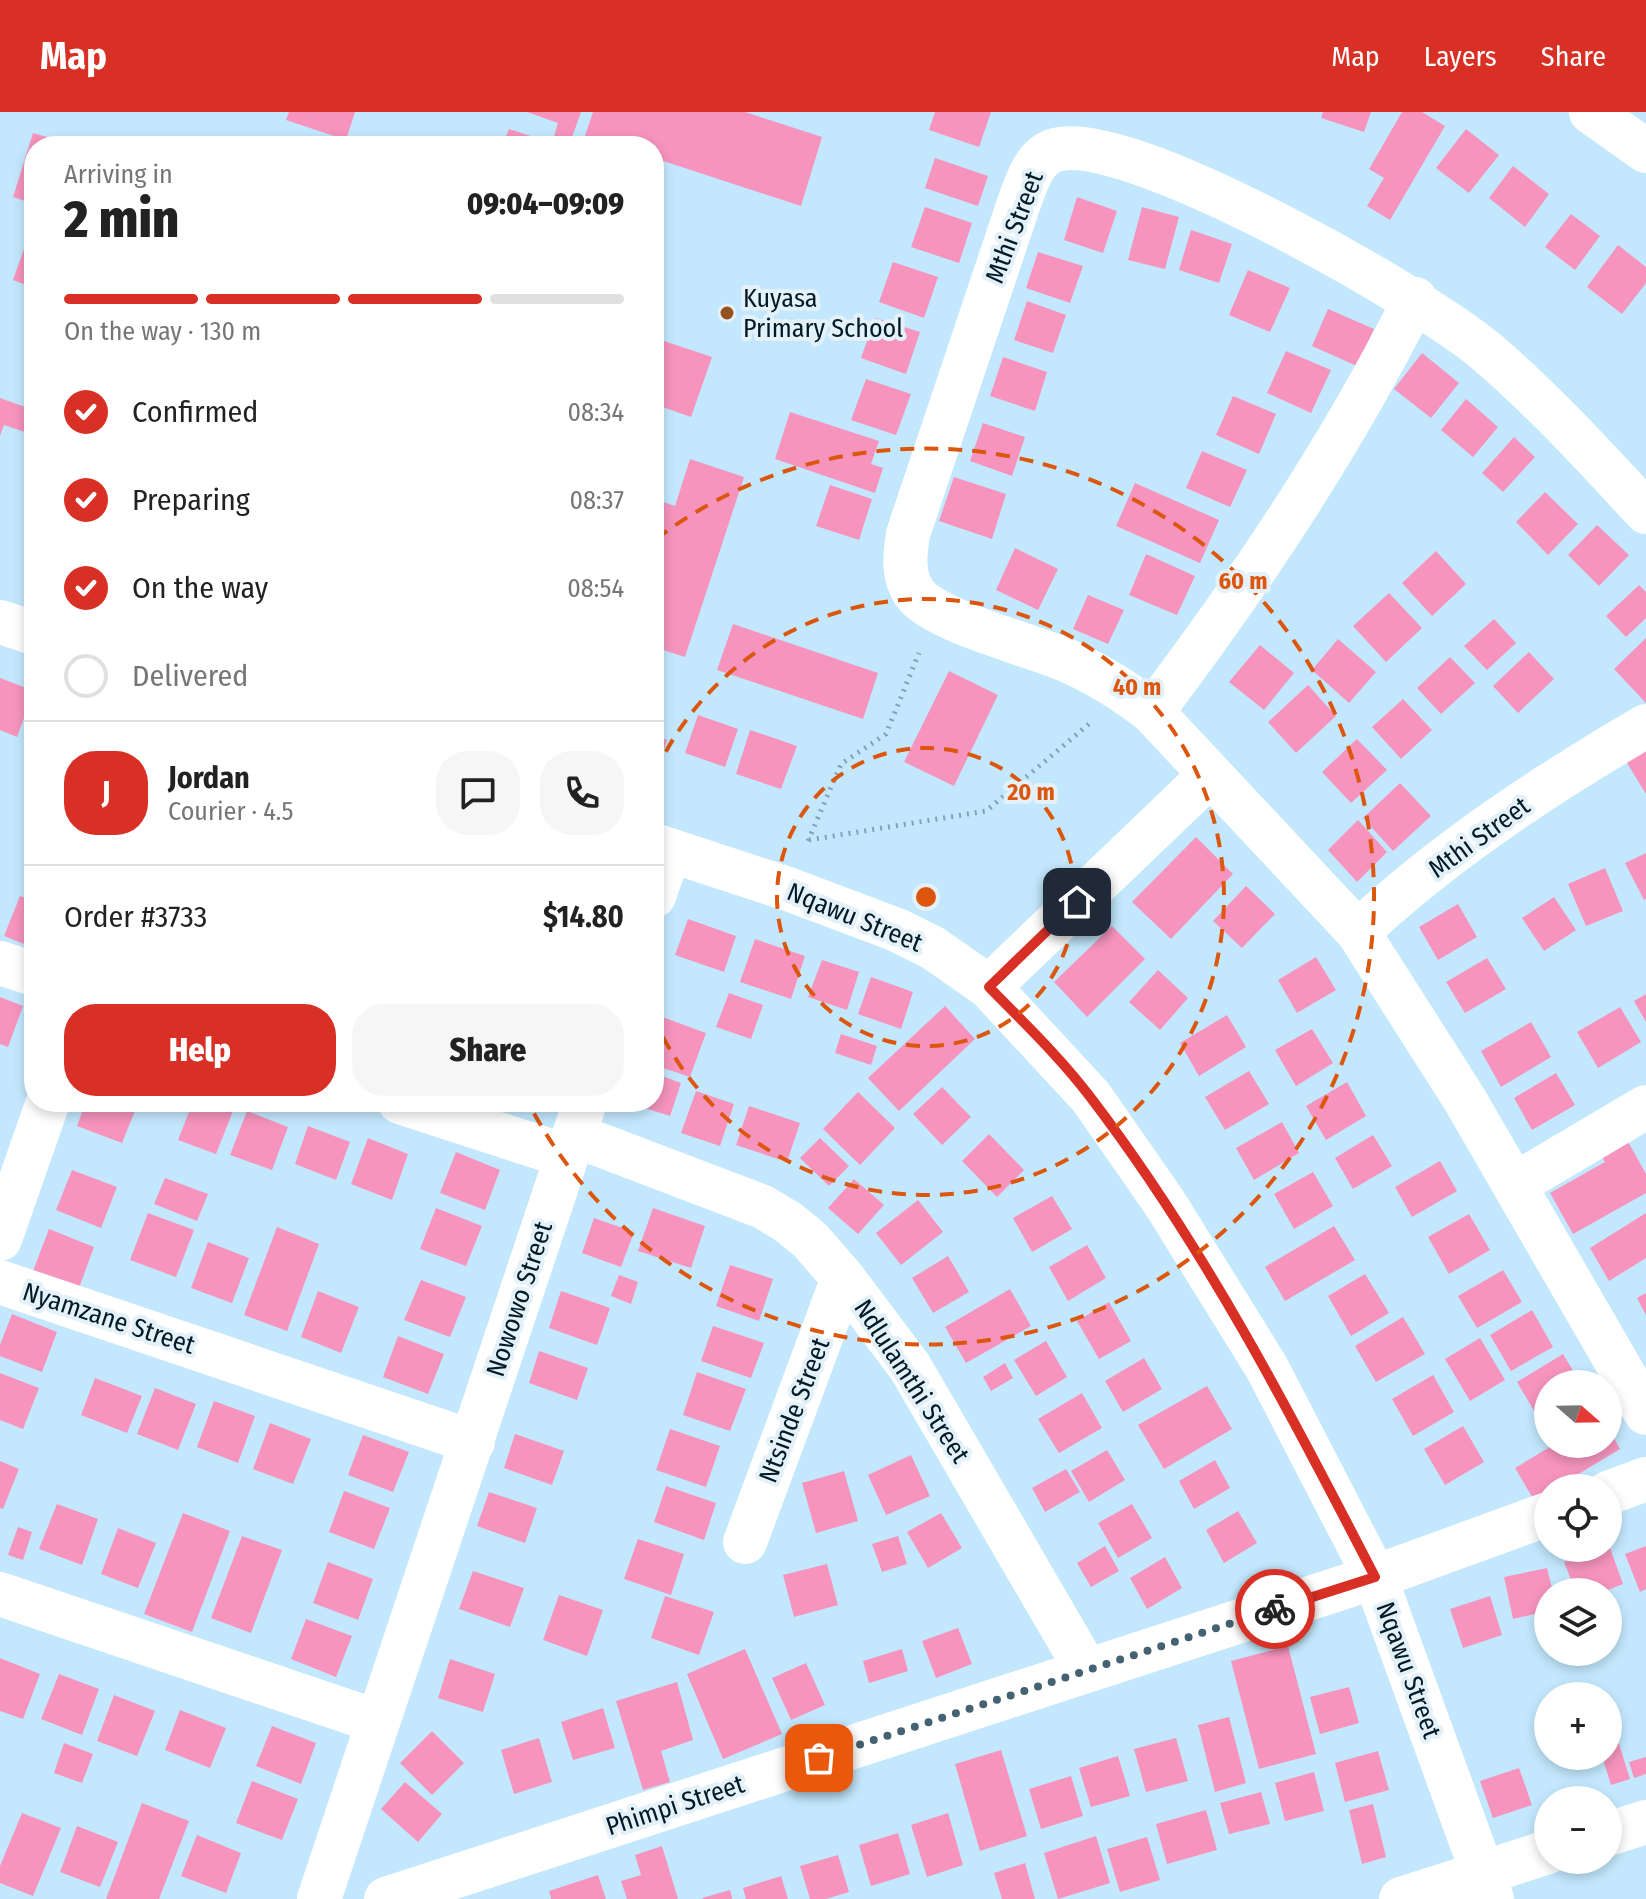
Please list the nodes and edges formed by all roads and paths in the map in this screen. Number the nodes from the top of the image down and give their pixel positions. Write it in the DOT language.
graph roads {
  1 [pos="1591,112"];
  2 [pos="1646,151"];
  3 [pos="1415,299"];
  4 [pos="1646,512"];
  5 [pos="934,610"];
  6 [pos="0,622"];
  7 [pos="24,630"];
  8 [pos="1139,702"];
  9 [pos="1646,726"];
  10 [pos="1210,775"];
  11 [pos="809,840"];
  12 [pos="664,848"];
  13 [pos="788,889"];
  14 [pos="1358,932"];
  15 [pos="0,963"];
  16 [pos="24,971"];
  17 [pos="989,987"];
  18 [pos="1646,1107"];
  19 [pos="44,1112"];
  20 [pos="460,1112"];
  21 [pos="575,1131"];
  22 [pos="1514,1185"];
  23 [pos="0,1239"];
  24 [pos="843,1278"];
  25 [pos="0,1282"];
  26 [pos="1646,1413"];
  27 [pos="473,1442"];
  28 [pos="1646,1479"];
  29 [pos="1622,1488"];
  30 [pos="1534,1519"];
  31 [pos="745,1542"];
  32 [pos="1375,1577"];
  33 [pos="0,1594"];
  34 [pos="1087,1671"];
  35 [pos="376,1721"];
  36 [pos="1646,1822"];
  37 [pos="1622,1830"];
  38 [pos="1534,1860"];
  39 [pos="1487,1885"];
  40 [pos="319,1899"];
  41 [pos="386,1899"];
  42 [pos="1401,1899"];
  1 -- 2 [label="street"];
  3 -- 4 [label="street, Mthi Street"];
  3 -- 5 [label="street, Mthi Street"];
  3 -- 8 [label="street"];
  5 -- 8 [label="street, Mthi Street"];
  5 -- 11 [label="path"];
  6 -- 7 [label="street"];
  8 -- 10 [label="street, Mthi Street"];
  8 -- 11 [label="path"];
  9 -- 14 [label="street, Mthi Street"];
  10 -- 14 [label="street, Mthi Street"];
  10 -- 17 [label="street"];
  11 -- 13 [label="path"];
  12 -- 13 [label="street, Nqawu Street"];
  13 -- 17 [label="street, Nqawu Street"];
  14 -- 22 [label="street, Mthi Street"];
  15 -- 16 [label="street"];
  17 -- 32 [label="street, Nqawu Street"];
  18 -- 22 [label="street"];
  19 -- 23 [label="street"];
  20 -- 21 [label="street"];
  21 -- 24 [label="street, Ndlulamthi Street"];
  21 -- 27 [label="street, Nowowo Street"];
  22 -- 26 [label="street, Mthi Street"];
  24 -- 31 [label="street, Ntsinde Street"];
  24 -- 34 [label="street, Ndlulamthi Street"];
  25 -- 27 [label="street, Nyamzane Street"];
  27 -- 35 [label="street, Nowowo Street"];
  28 -- 29 [label="street"];
  30 -- 32 [label="street"];
  32 -- 34 [label="street, Phimpi Street"];
  32 -- 39 [label="street, Nqawu Street"];
  33 -- 35 [label="street"];
  34 -- 41 [label="street, Phimpi Street"];
  35 -- 40 [label="street, Nowowo Street"];
  36 -- 37 [label="street"];
  38 -- 39 [label="street"];
  39 -- 42 [label="street"];
}
